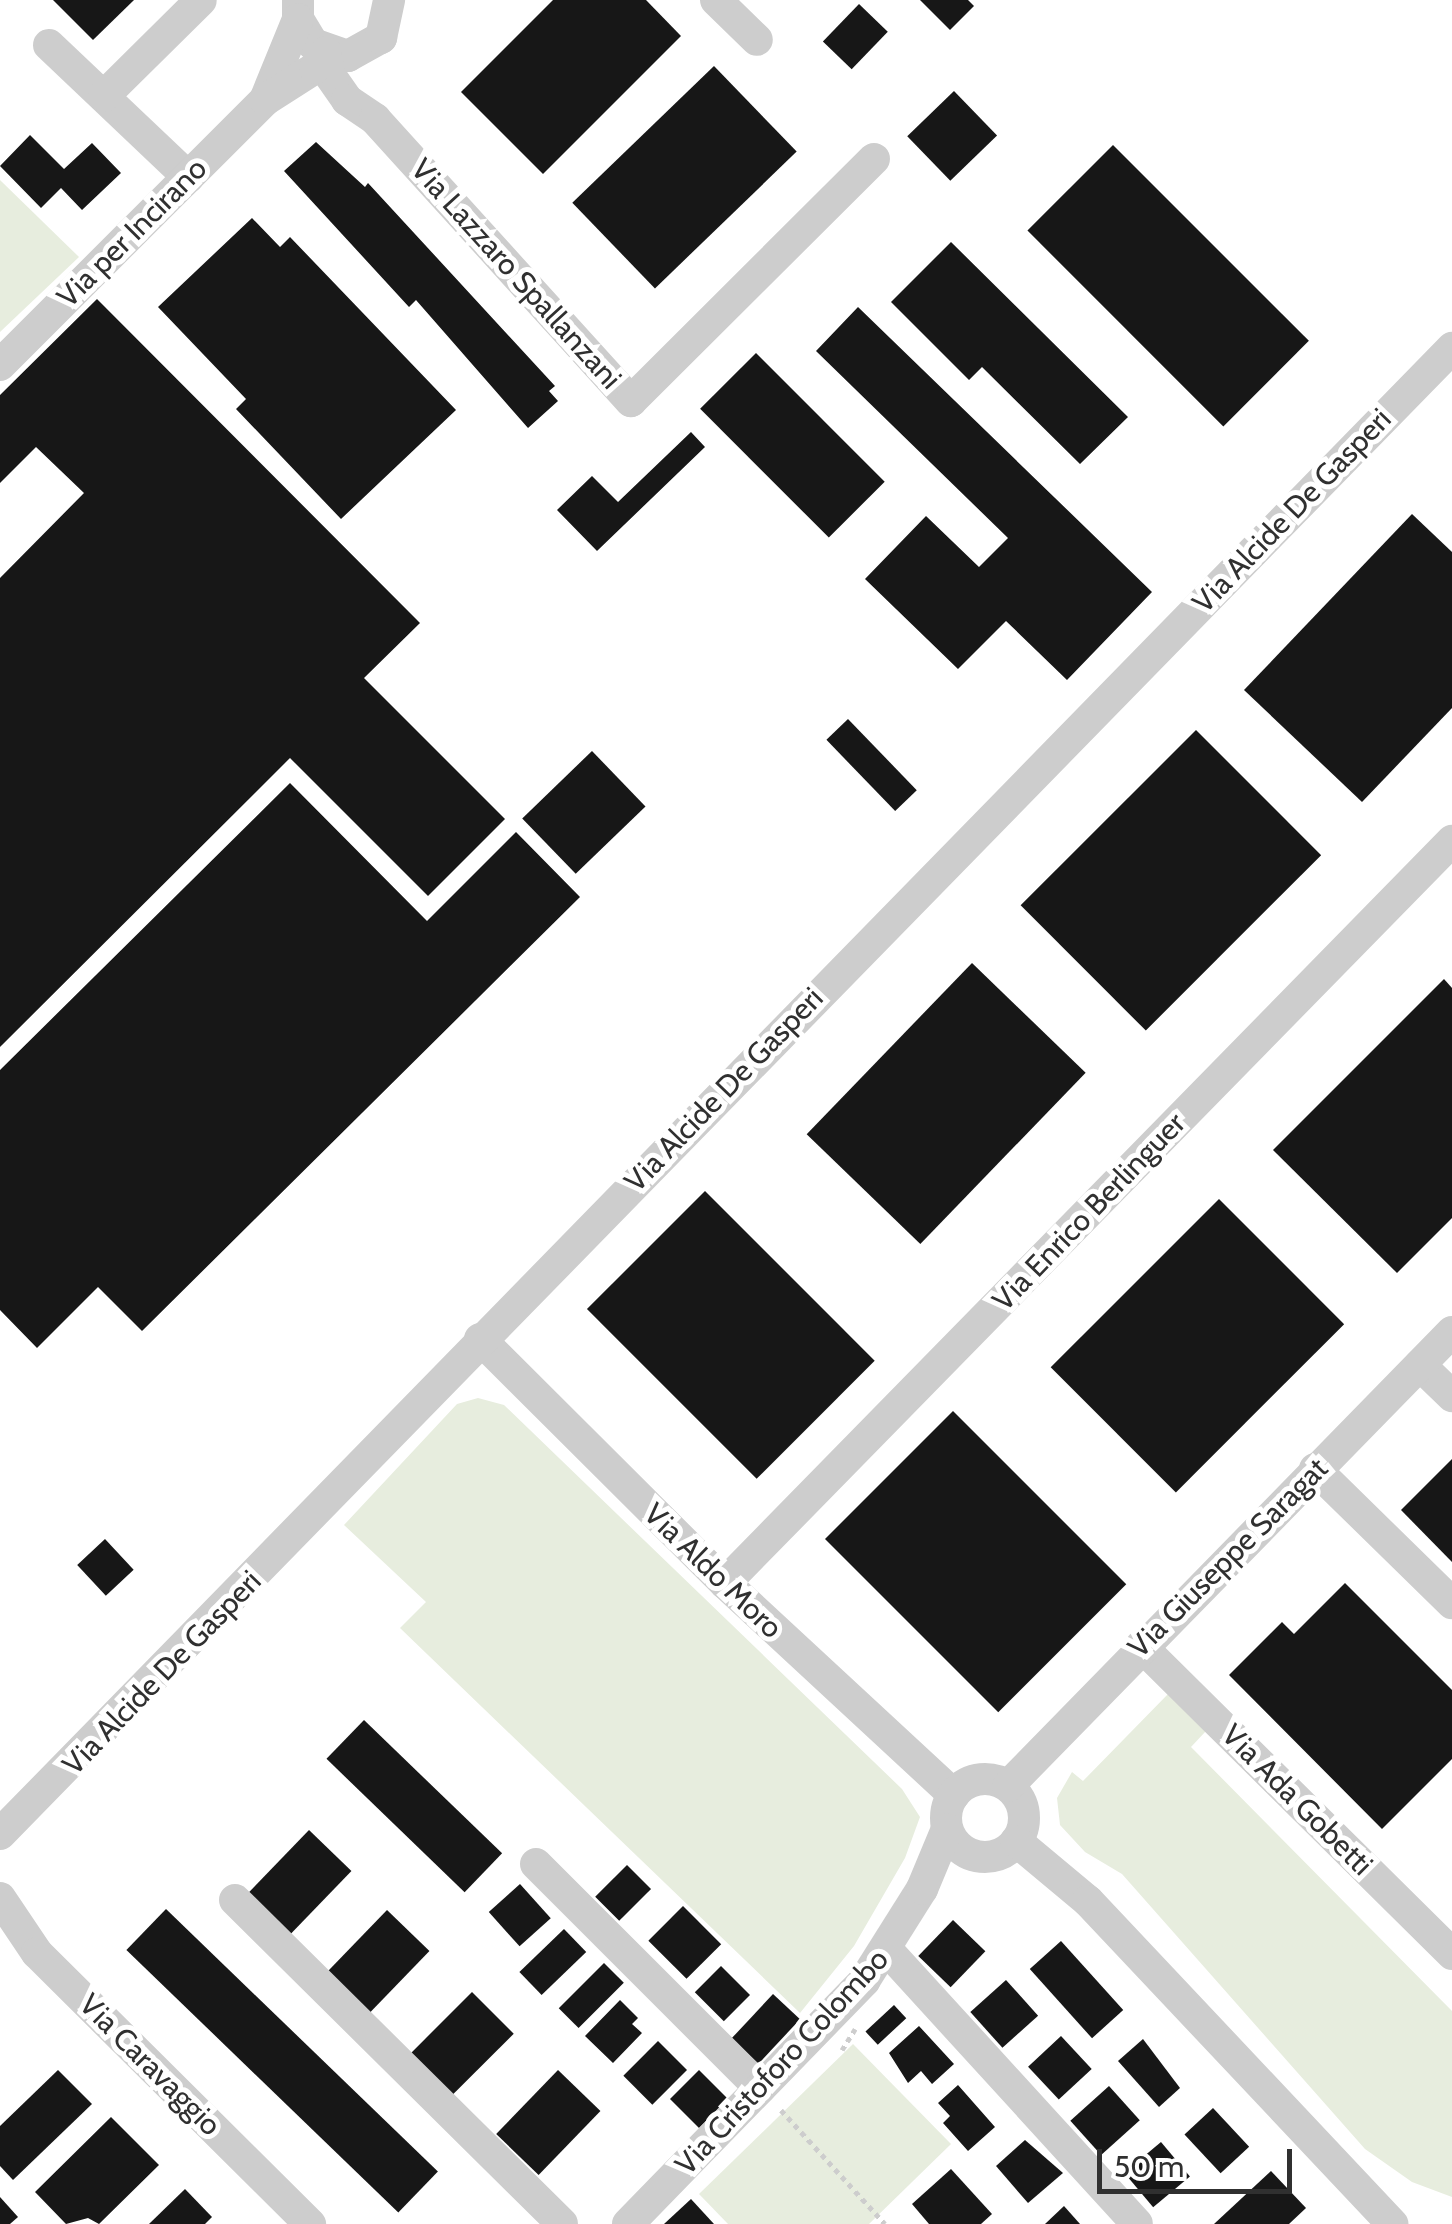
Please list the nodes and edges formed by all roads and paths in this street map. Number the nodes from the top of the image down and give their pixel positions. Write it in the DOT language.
graph roads {
  1 [pos="200,0"];
  2 [pos="716,0"];
  3 [pos="391,2"];
  4 [pos="298,5"];
  5 [pos="757,40"];
  6 [pos="50,45"];
  7 [pos="368,49"];
  8 [pos="326,52"];
  9 [pos="108,91"];
  10 [pos="265,100"];
  11 [pos="371,116"];
  12 [pos="874,159"];
  13 [pos="188,176"];
  14 [pos="1452,348"];
  15 [pos="0,365"];
  16 [pos="1452,842"];
  17 [pos="1452,1332"];
  18 [pos="480,1339"];
  19 [pos="1420,1364"];
  20 [pos="1452,1396"];
  21 [pos="1315,1470"];
  22 [pos="725,1582"];
  23 [pos="1452,1603"];
  24 [pos="1141,1646"];
  25 [pos="1008,1786"];
  26 [pos="954,1795"];
  27 [pos="948,1829"];
  28 [pos="0,1834"];
  29 [pos="1016,1842"];
  30 [pos="970,1854"];
  31 [pos="536,1864"];
  32 [pos="922,1888"];
  33 [pos="0,1898"];
  34 [pos="234,1900"];
  35 [pos="888,1951"];
  36 [pos="1452,1954"];
  37 [pos="760,2088"];
  38 [pos="769,2122"];
  39 [pos="1392,2220"];
  40 [pos="310,2224"];
  41 [pos="562,2224"];
  42 [pos="628,2224"];
  43 [pos="885,2224"];
  44 [pos="1138,2224"];
  1 -- 9 [label="street"];
  2 -- 5 [label="street"];
  3 -- 7 [label="street"];
  4 -- 8 [label="street, Via Lazzaro Spallanzani"];
  4 -- 10 [label="street, Via per Incirano"];
  6 -- 9 [label="street"];
  7 -- 8 [label="street"];
  7 -- 11 [label="street"];
  8 -- 10 [label="street, Via per Incirano"];
  8 -- 11 [label="street, Via Lazzaro Spallanzani"];
  9 -- 13 [label="street"];
  10 -- 13 [label="street, Via per Incirano"];
  11 -- 12 [label="street, Via Lazzaro Spallanzani"];
  13 -- 15 [label="street, Via per Incirano"];
  14 -- 18 [label="street, Via Alcide De Gasperi"];
  16 -- 22 [label="street, Via Enrico Berlinguer"];
  17 -- 19 [label="street, Via Giuseppe Saragat"];
  18 -- 22 [label="street, Via Aldo Moro"];
  18 -- 28 [label="street, Via Alcide De Gasperi"];
  19 -- 20 [label="street"];
  19 -- 21 [label="street, Via Giuseppe Saragat"];
  21 -- 23 [label="street"];
  21 -- 24 [label="street, Via Giuseppe Saragat"];
  22 -- 26 [label="street, Via Aldo Moro"];
  24 -- 25 [label="street, Via Giuseppe Saragat"];
  24 -- 36 [label="street, Via Ada Gobetti"];
  25 -- 26 [label="street"];
  25 -- 29 [label="street"];
  26 -- 27 [label="street"];
  27 -- 30 [label="street"];
  27 -- 32 [label="street, Via Cristoforo Colombo"];
  29 -- 30 [label="street"];
  29 -- 39 [label="street"];
  30 -- 32 [label="street, Via Cristoforo Colombo"];
  31 -- 37 [label="street"];
  32 -- 35 [label="street, Via Cristoforo Colombo"];
  33 -- 40 [label="street, Via Caravaggio"];
  34 -- 41 [label="street"];
  35 -- 37 [label="street, Via Cristoforo Colombo"];
  35 -- 44 [label="street"];
  37 -- 42 [label="street, Via Cristoforo Colombo"];
  38 -- 43 [label="path"];
}
